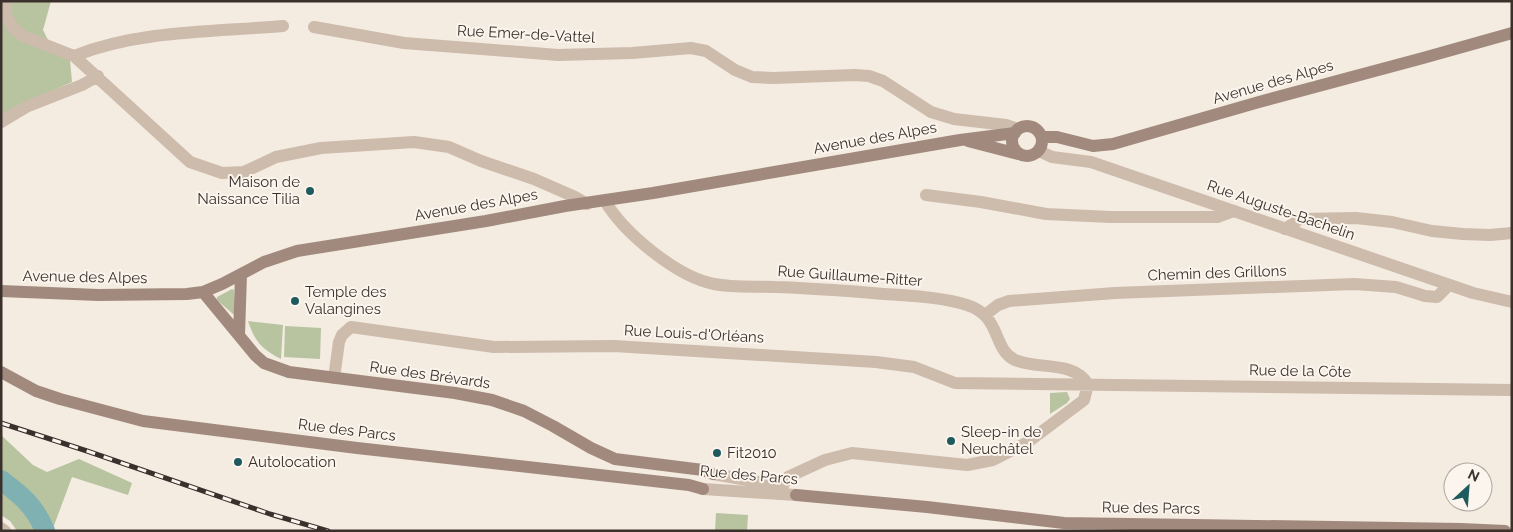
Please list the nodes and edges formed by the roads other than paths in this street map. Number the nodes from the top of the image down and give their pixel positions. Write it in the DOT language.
graph roads {
  1 [pos="6,1"];
  2 [pos="283,26"];
  3 [pos="314,27"];
  4 [pos="1512,33"];
  5 [pos="74,56"];
  6 [pos="98,76"];
  7 [pos="1,122"];
  8 [pos="1016,131"];
  9 [pos="1042,137"];
  10 [pos="960,140"];
  11 [pos="1039,151"];
  12 [pos="1018,154"];
  13 [pos="926,195"];
  14 [pos="605,201"];
  15 [pos="588,204"];
  16 [pos="1234,211"];
  17 [pos="1285,229"];
  18 [pos="1512,233"];
  19 [pos="241,274"];
  20 [pos="1449,285"];
  21 [pos="1,291"];
  22 [pos="203,292"];
  23 [pos="1512,302"];
  24 [pos="985,315"];
  25 [pos="239,335"];
  26 [pos="1,372"];
  27 [pos="334,378"];
  28 [pos="1088,384"];
  29 [pos="1512,390"];
  30 [pos="714,474"];
  31 [pos="703,489"];
  32 [pos="720,490"];
  33 [pos="778,494"];
  34 [pos="796,495"];
  35 [pos="1,528"];
  36 [pos="5,531"];
  37 [pos="1505,531"];
  1 -- 5 [label="street"];
  2 -- 5 [label="street"];
  3 -- 8 [label="street, Rue Emer-de-Vattel"];
  4 -- 9 [label="main road, Avenue des Alpes"];
  5 -- 6 [label="street"];
  6 -- 7 [label="street"];
  6 -- 15 [label="street"];
  8 -- 9 [label="main road"];
  8 -- 10 [label="main road, Avenue des Alpes"];
  8 -- 12 [label="main road"];
  9 -- 11 [label="main road"];
  10 -- 12 [label="main road, Avenue des Alpes"];
  10 -- 14 [label="main road, Avenue des Alpes"];
  11 -- 12 [label="main road"];
  11 -- 16 [label="street, Rue Auguste-Bachelin"];
  13 -- 16 [label="street"];
  14 -- 15 [label="main road, Avenue des Alpes"];
  14 -- 24 [label="street, Rue Guillaume-Ritter"];
  15 -- 19 [label="main road, Avenue des Alpes"];
  16 -- 17 [label="street, Rue Auguste-Bachelin"];
  17 -- 18 [label="street"];
  17 -- 20 [label="street, Rue Auguste-Bachelin"];
  19 -- 22 [label="main road, Avenue des Alpes"];
  19 -- 25 [label="main road"];
  20 -- 23 [label="street, Rue Auguste-Bachelin"];
  20 -- 24 [label="street, Chemin des Grillons"];
  21 -- 22 [label="main road, Avenue des Alpes"];
  22 -- 25 [label="main road, Rue des Brévards"];
  24 -- 28 [label="street"];
  25 -- 27 [label="main road, Rue des Brévards"];
  26 -- 31 [label="main road, Rue des Parcs"];
  27 -- 28 [label="street, Rue Louis-d'Orléans"];
  27 -- 30 [label="main road, Rue des Brévards"];
  28 -- 29 [label="street, Rue de la Côte"];
  28 -- 33 [label="street"];
  30 -- 32 [label="street"];
  30 -- 33 [label="street"];
  31 -- 32 [label="street, Rue des Parcs"];
  32 -- 33 [label="street, Rue des Parcs"];
  33 -- 34 [label="street, Rue des Parcs"];
  34 -- 37 [label="main road, Rue des Parcs"];
  35 -- 36 [label="street"];
}
